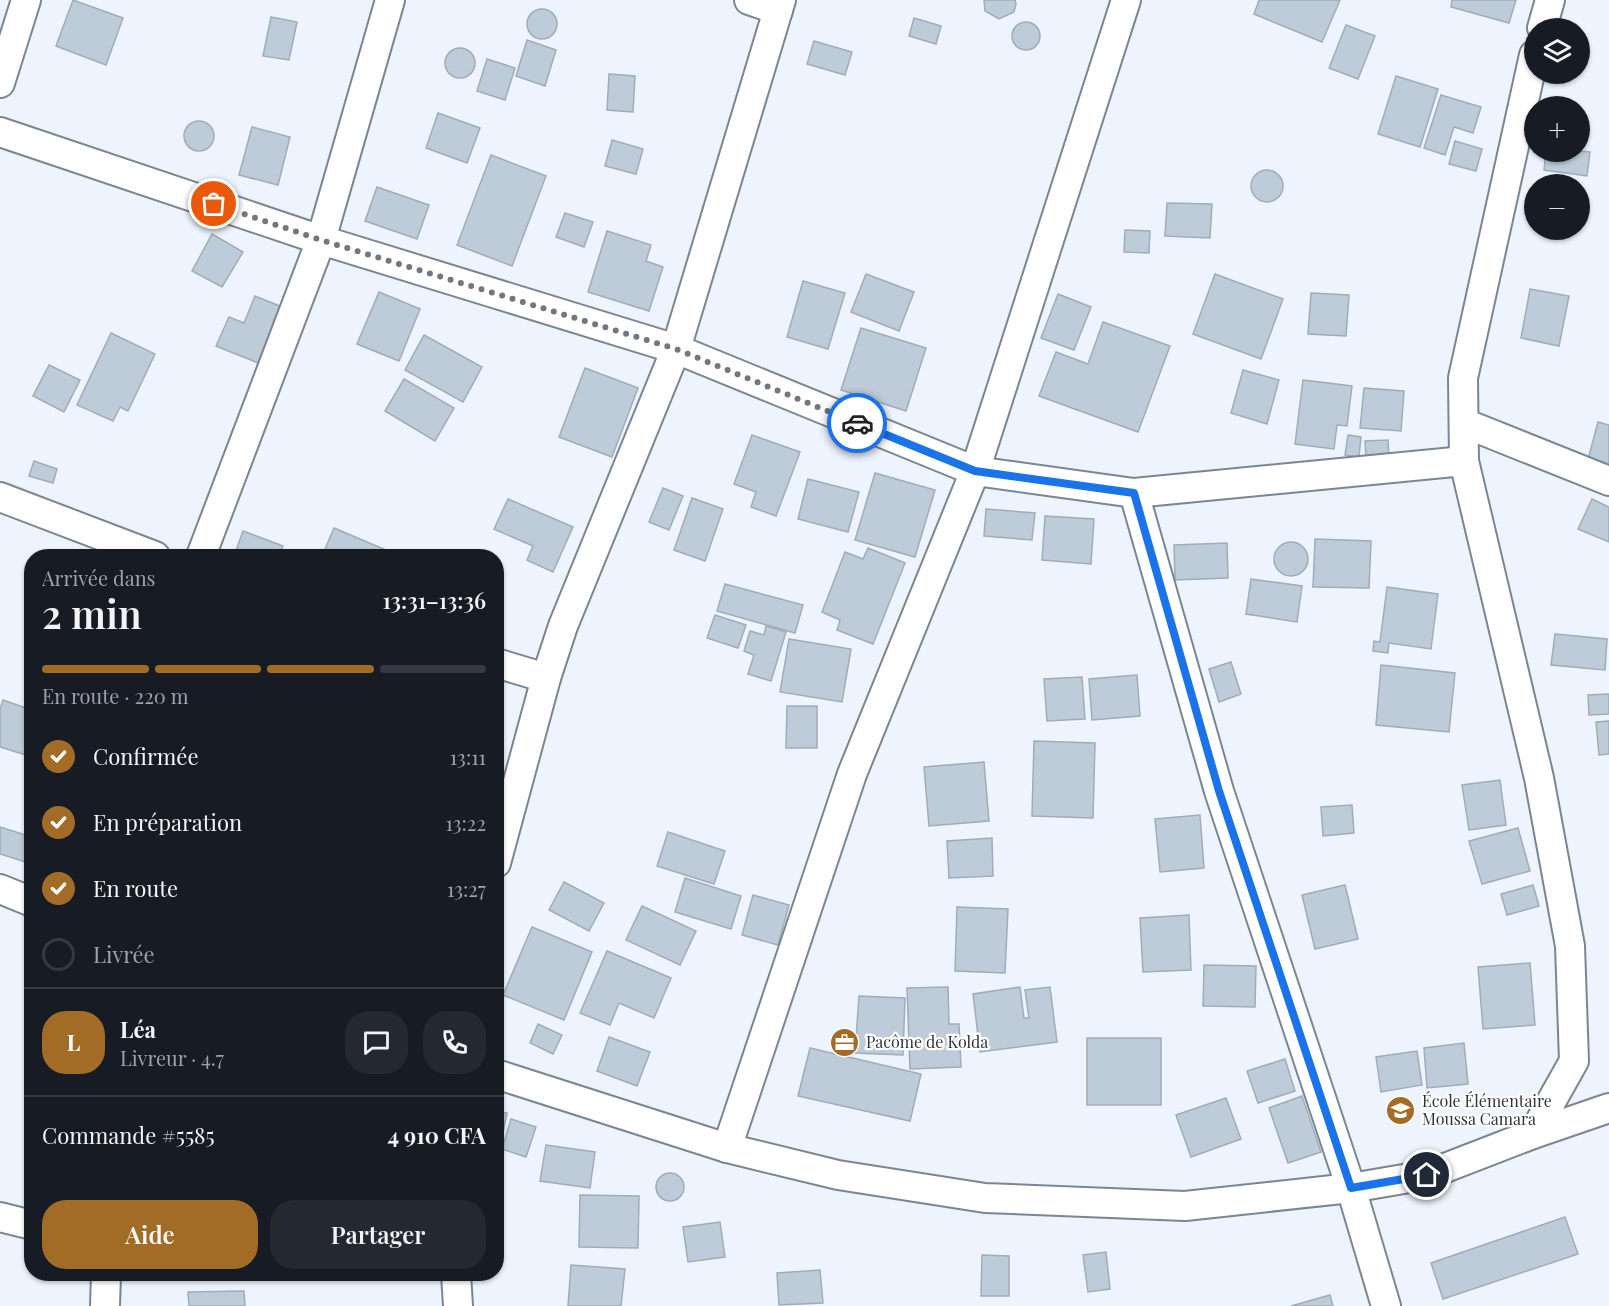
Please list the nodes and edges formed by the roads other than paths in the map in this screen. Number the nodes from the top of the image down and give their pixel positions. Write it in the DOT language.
graph roads {
  1 [pos="26,0"];
  2 [pos="390,0"];
  3 [pos="749,0"];
  4 [pos="1126,0"];
  5 [pos="1550,0"];
  6 [pos="780,5"];
  7 [pos="1545,18"];
  8 [pos="0,83"];
  9 [pos="1528,84"];
  10 [pos="0,132"];
  11 [pos="321,240"];
  12 [pos="676,349"];
  13 [pos="1464,423"];
  14 [pos="1464,461"];
  15 [pos="975,471"];
  16 [pos="1609,481"];
  17 [pos="1134,493"];
  18 [pos="0,497"];
  19 [pos="137,549"];
  20 [pos="204,549"];
  21 [pos="504,665"];
  22 [pos="546,678"];
  23 [pos="504,833"];
  24 [pos="0,889"];
  25 [pos="24,899"];
  26 [pos="504,1077"];
  27 [pos="1609,1108"];
  28 [pos="1533,1134"];
  29 [pos="727,1148"];
  30 [pos="1351,1188"];
  31 [pos="0,1217"];
  32 [pos="24,1223"];
  33 [pos="106,1281"];
  34 [pos="456,1281"];
  35 [pos="105,1306"];
  36 [pos="458,1306"];
  37 [pos="1386,1306"];
  1 -- 8 [label="street"];
  2 -- 11 [label="street"];
  3 -- 6 [label="street"];
  4 -- 15 [label="street"];
  5 -- 7 [label="street"];
  6 -- 12 [label="street"];
  9 -- 13 [label="street"];
  10 -- 11 [label="street"];
  11 -- 12 [label="street"];
  11 -- 20 [label="street"];
  12 -- 15 [label="street"];
  12 -- 22 [label="street"];
  13 -- 14 [label="street"];
  13 -- 16 [label="street"];
  14 -- 17 [label="street"];
  14 -- 28 [label="street"];
  15 -- 17 [label="street"];
  15 -- 29 [label="street"];
  17 -- 30 [label="street"];
  18 -- 19 [label="street"];
  21 -- 22 [label="street"];
  22 -- 23 [label="street"];
  24 -- 25 [label="street"];
  26 -- 29 [label="street"];
  27 -- 28 [label="street"];
  28 -- 30 [label="street"];
  29 -- 30 [label="street"];
  30 -- 37 [label="street"];
  31 -- 32 [label="street"];
  33 -- 35 [label="street"];
  34 -- 36 [label="street"];
}
